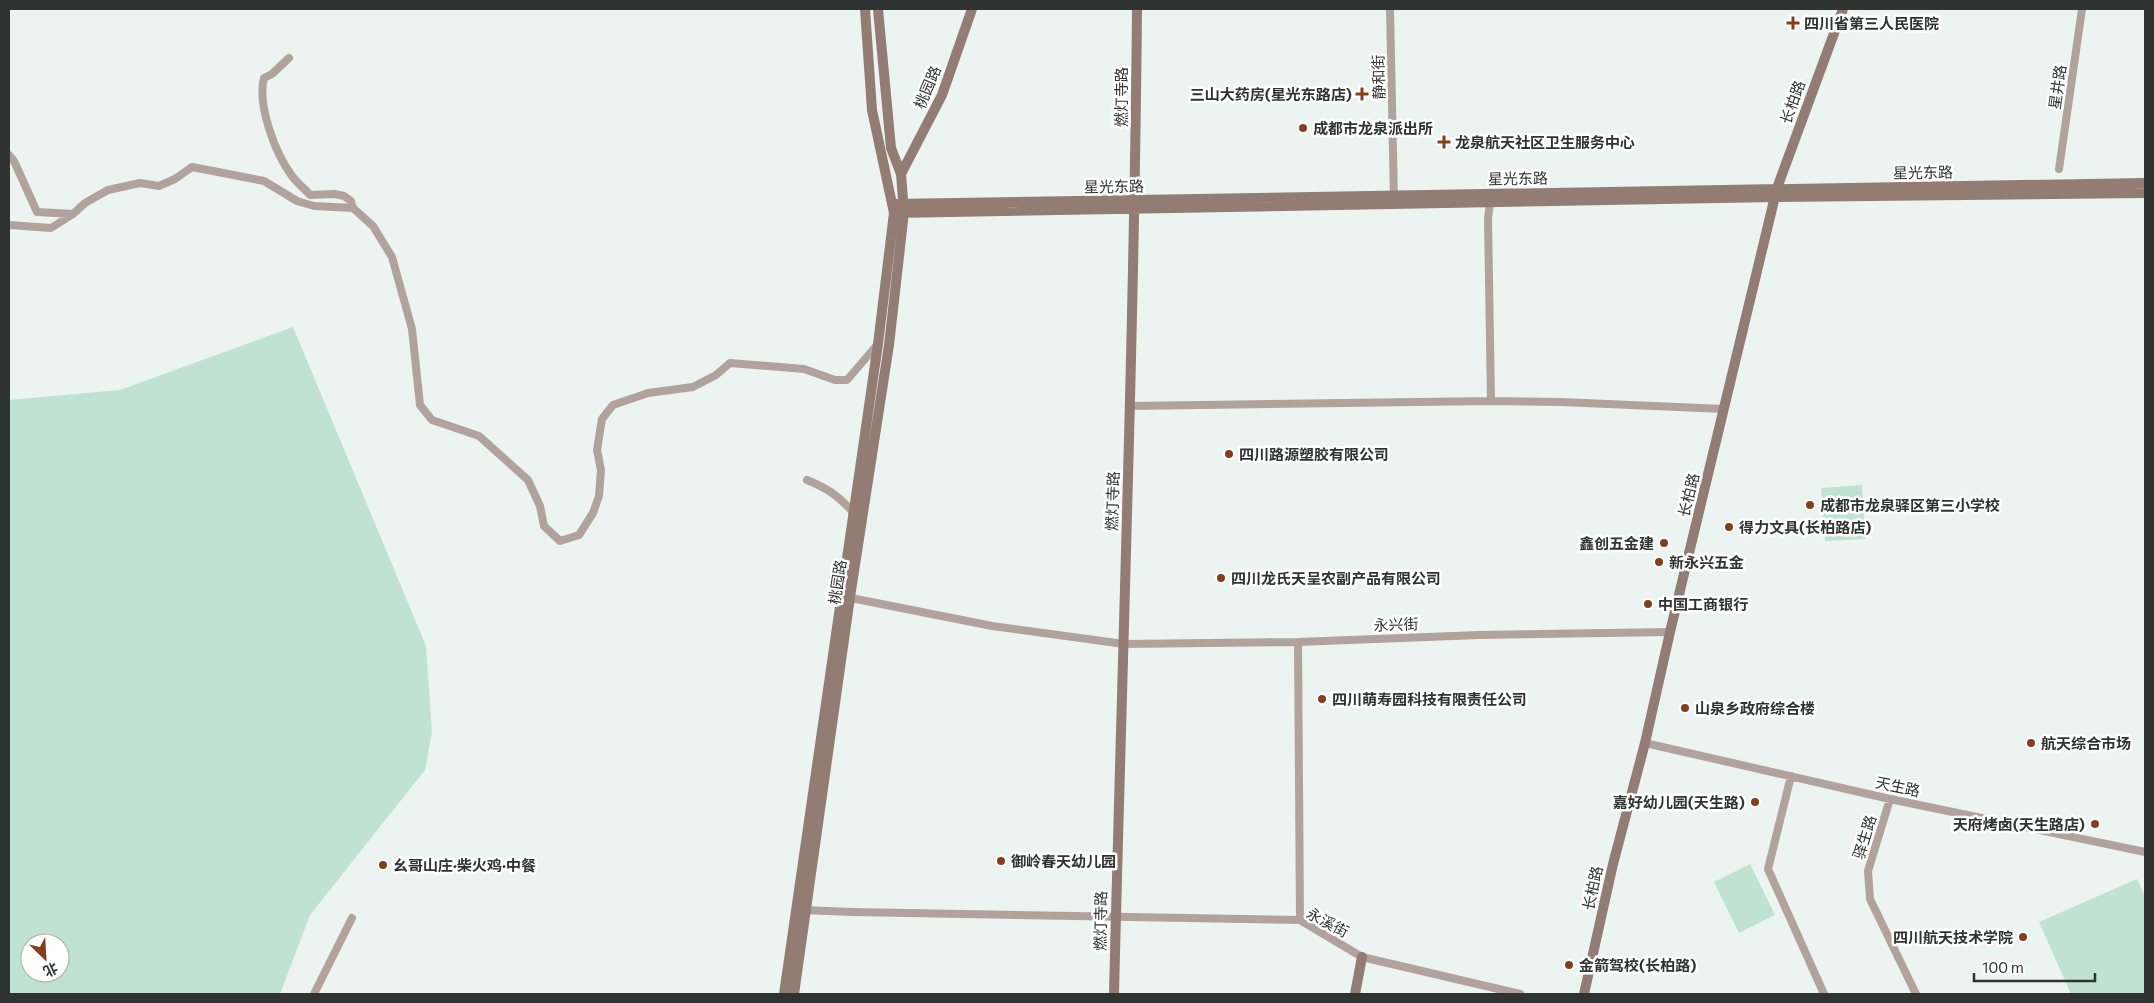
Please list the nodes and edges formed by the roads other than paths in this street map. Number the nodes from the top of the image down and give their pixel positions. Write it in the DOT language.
graph roads {
  1 [pos="865,9"];
  2 [pos="878,9"];
  3 [pos="972,9"];
  4 [pos="1137,9"];
  5 [pos="1390,9"];
  6 [pos="1842,9"];
  7 [pos="2082,9"];
  8 [pos="289,58"];
  9 [pos="9,155"];
  10 [pos="2059,168"];
  11 [pos="900,174"];
  12 [pos="2145,184"];
  13 [pos="1776,192"];
  14 [pos="2145,193"];
  15 [pos="1394,200"];
  16 [pos="1490,204"];
  17 [pos="1135,205"];
  18 [pos="353,208"];
  19 [pos="899,208"];
  20 [pos="73,214"];
  21 [pos="9,225"];
  22 [pos="878,344"];
  23 [pos="1491,401"];
  24 [pos="1130,406"];
  25 [pos="1724,410"];
  26 [pos="808,480"];
  27 [pos="854,512"];
  28 [pos="845,597"];
  29 [pos="1670,632"];
  30 [pos="1298,642"];
  31 [pos="1124,644"];
  32 [pos="1645,743"];
  33 [pos="1791,776"];
  34 [pos="1890,799"];
  35 [pos="2145,852"];
  36 [pos="801,910"];
  37 [pos="1116,916"];
  38 [pos="352,918"];
  39 [pos="1300,920"];
  40 [pos="1362,958"];
  41 [pos="314,994"];
  42 [pos="784,994"];
  43 [pos="794,994"];
  44 [pos="1114,994"];
  45 [pos="1355,994"];
  46 [pos="1520,994"];
  47 [pos="1584,994"];
  48 [pos="1824,994"];
  49 [pos="1916,994"];
  1 -- 19 [label="main road"];
  2 -- 11 [label="main road, 桃园路"];
  3 -- 11 [label="main road, 桃园路"];
  4 -- 17 [label="main road, 燃灯寺路"];
  5 -- 15 [label="street, 静和街"];
  6 -- 13 [label="main road, 长柏路"];
  7 -- 10 [label="street, 星井路"];
  8 -- 18 [label="street"];
  9 -- 20 [label="street"];
  11 -- 19 [label="main road, 桃园路"];
  12 -- 13 [label="main road, 星光东路"];
  13 -- 14 [label="main road, 星光东路"];
  13 -- 15 [label="main road, 星光东路"];
  13 -- 16 [label="main road, 星光东路"];
  13 -- 25 [label="main road, 长柏路"];
  15 -- 16 [label="main road, 星光东路"];
  15 -- 17 [label="main road, 星光东路"];
  16 -- 23 [label="street"];
  17 -- 19 [label="main road, 星光东路"];
  17 -- 24 [label="main road, 燃灯寺路"];
  18 -- 20 [label="street"];
  18 -- 22 [label="street"];
  19 -- 22 [label="main road"];
  19 -- 28 [label="main road, 桃园路"];
  20 -- 21 [label="street"];
  22 -- 27 [label="main road"];
  23 -- 24 [label="street"];
  23 -- 25 [label="street"];
  24 -- 31 [label="main road, 燃灯寺路"];
  25 -- 29 [label="main road, 长柏路"];
  26 -- 27 [label="street"];
  27 -- 28 [label="main road"];
  28 -- 31 [label="street, 永兴街"];
  28 -- 36 [label="main road, 桃园路"];
  29 -- 30 [label="street, 永兴街"];
  29 -- 32 [label="main road, 长柏路"];
  30 -- 31 [label="street, 永兴街"];
  30 -- 39 [label="street"];
  31 -- 37 [label="main road, 燃灯寺路"];
  32 -- 33 [label="street, 天生路"];
  32 -- 47 [label="main road, 长柏路"];
  33 -- 34 [label="street, 天生路"];
  33 -- 48 [label="street"];
  34 -- 35 [label="street, 天生路"];
  34 -- 49 [label="street, 驿生路"];
  36 -- 37 [label="street, 永溪街"];
  36 -- 42 [label="main road"];
  36 -- 43 [label="main road, 桃园路"];
  37 -- 39 [label="street, 永溪街"];
  37 -- 44 [label="main road, 燃灯寺路"];
  38 -- 41 [label="street"];
  39 -- 40 [label="street, 永溪街"];
  40 -- 45 [label="main road"];
  40 -- 46 [label="street, 永溪街"];
}
